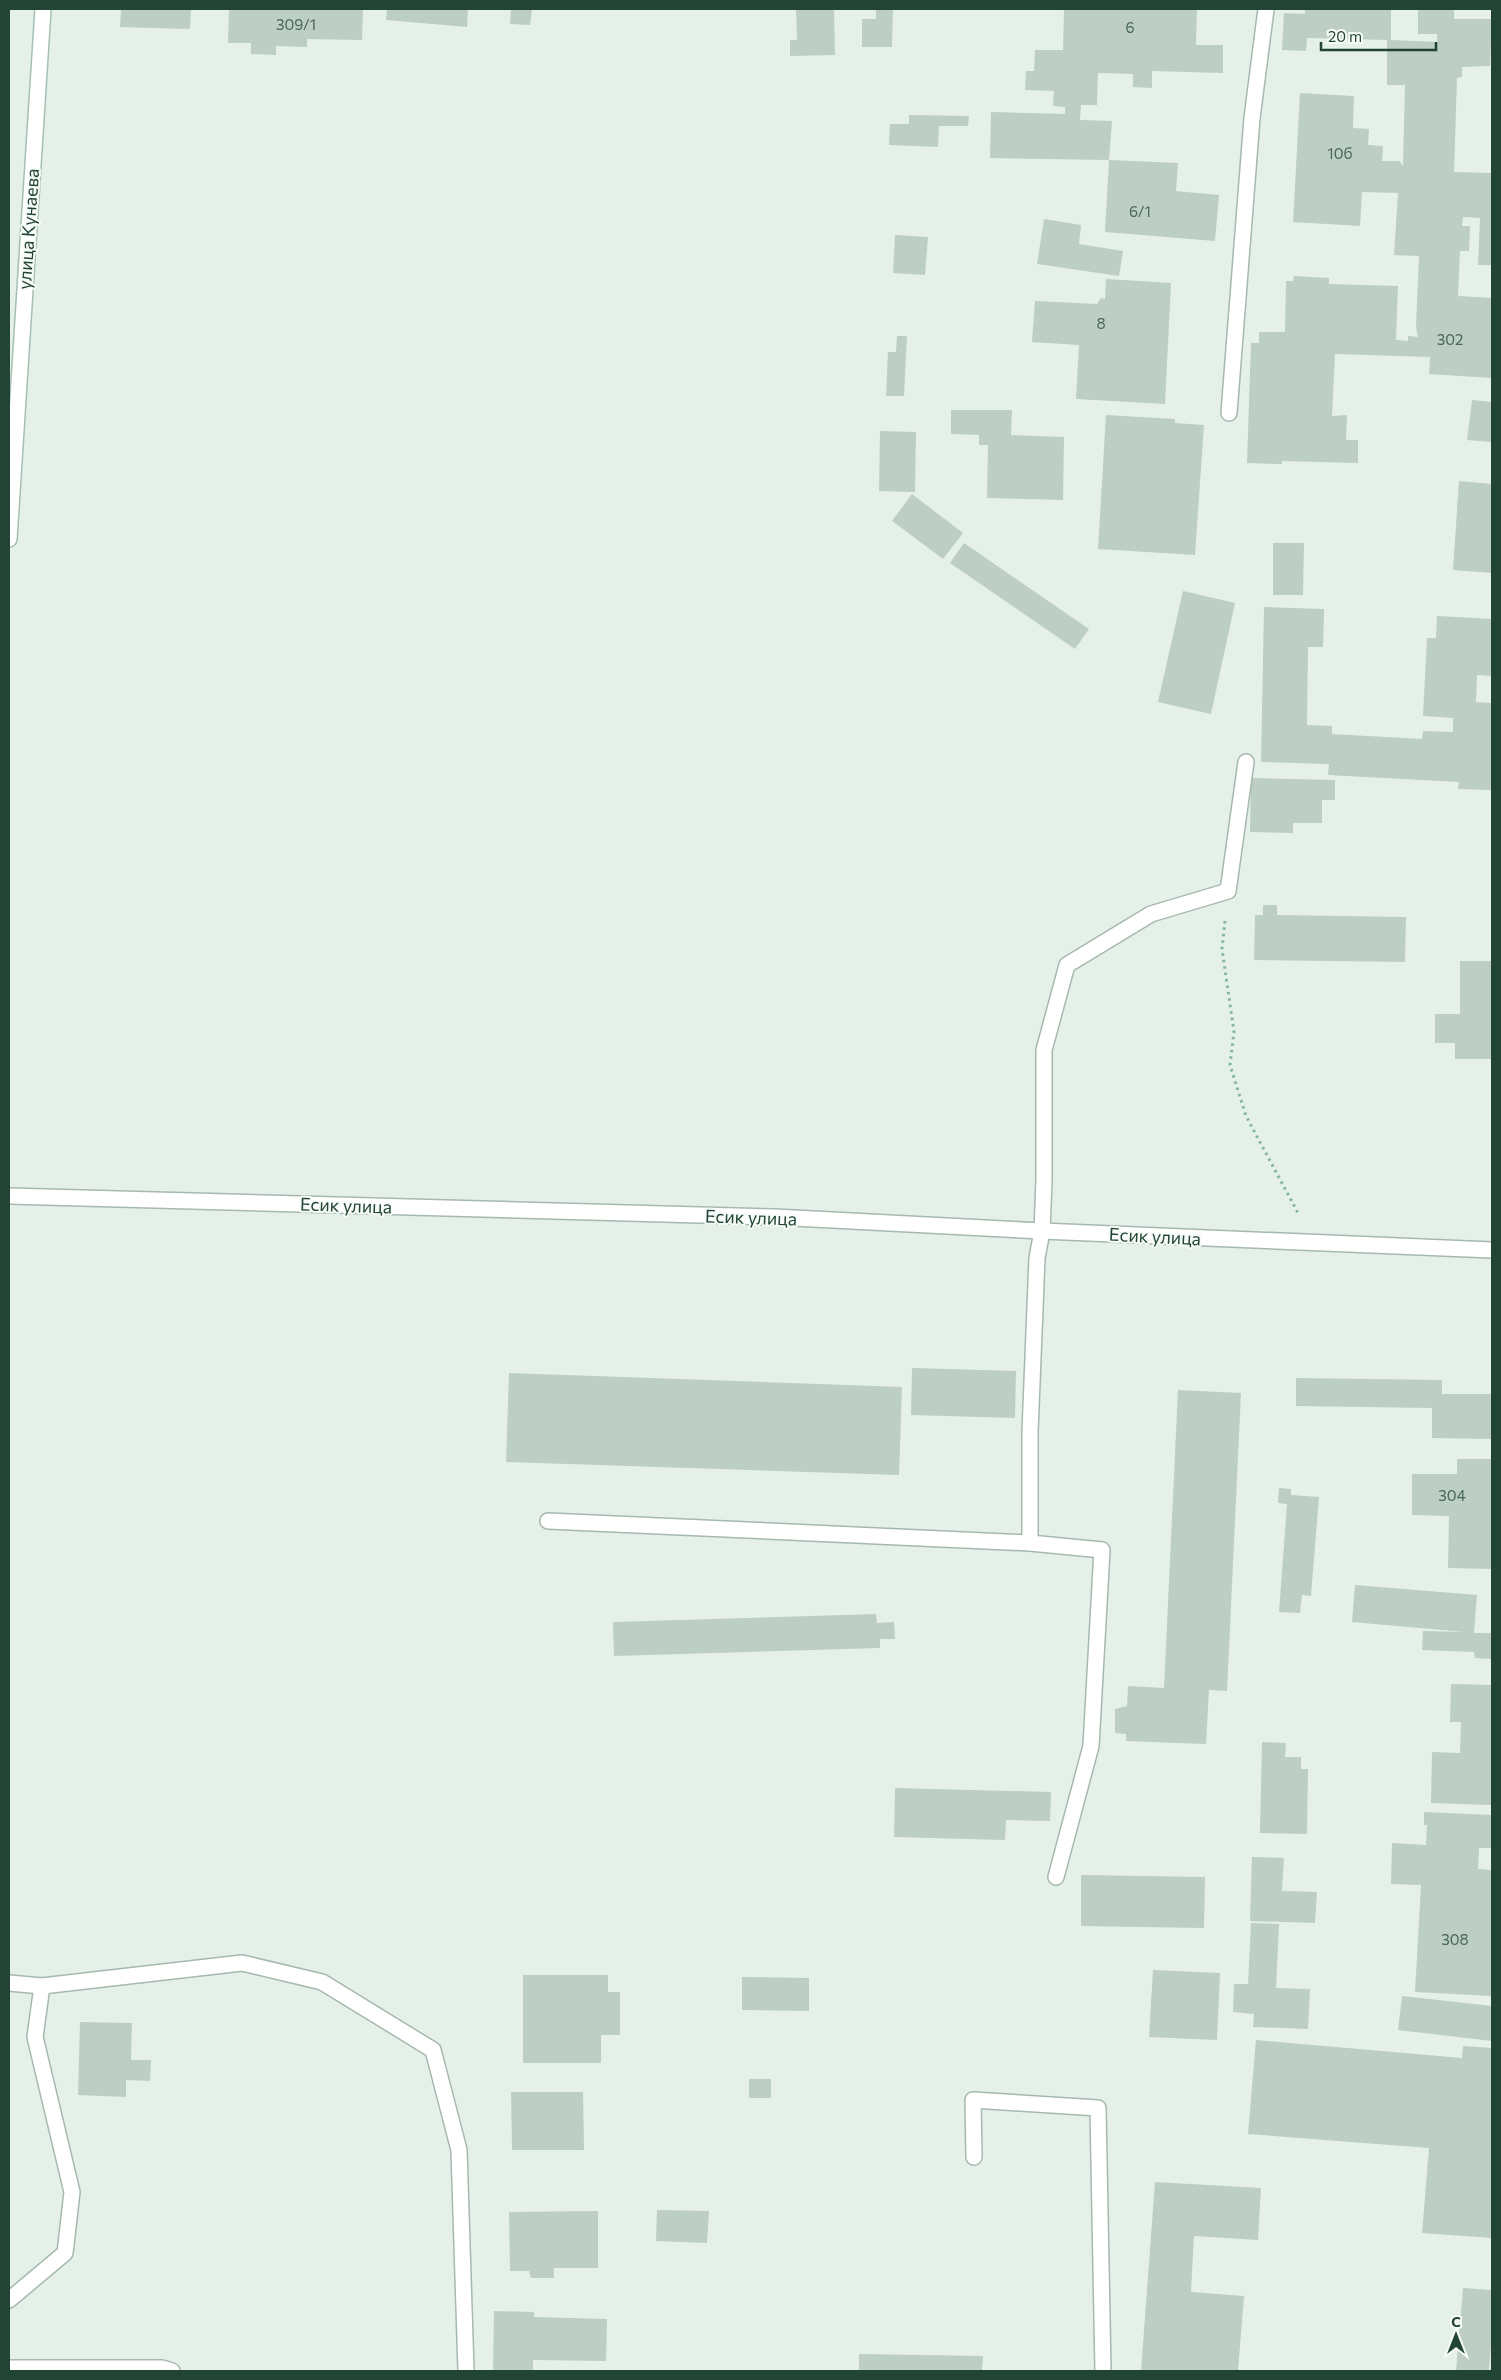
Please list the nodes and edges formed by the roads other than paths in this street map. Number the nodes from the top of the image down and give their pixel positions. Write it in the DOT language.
graph roads {
  1 [pos="43,9"];
  2 [pos="1266,9"];
  3 [pos="1229,413"];
  4 [pos="12,440"];
  5 [pos="9,540"];
  6 [pos="1246,762"];
  7 [pos="9,1196"];
  8 [pos="1042,1231"];
  9 [pos="1492,1250"];
  10 [pos="548,1521"];
  11 [pos="1030,1544"];
  12 [pos="1056,1877"];
  13 [pos="9,1983"];
  14 [pos="42,1986"];
  15 [pos="974,2157"];
  16 [pos="9,2300"];
  17 [pos="9,2368"];
  18 [pos="172,2371"];
  19 [pos="466,2371"];
  20 [pos="1103,2371"];
  1 -- 4 [label="street, улица Кунаева"];
  2 -- 3 [label="street"];
  4 -- 5 [label="street, улица Кунаева"];
  6 -- 8 [label="street"];
  7 -- 8 [label="street, Есик улица"];
  8 -- 9 [label="street, Есик улица"];
  8 -- 11 [label="street"];
  10 -- 11 [label="street"];
  11 -- 12 [label="street"];
  13 -- 14 [label="street"];
  14 -- 16 [label="street"];
  14 -- 19 [label="street"];
  15 -- 20 [label="street"];
  17 -- 18 [label="street"];
}
